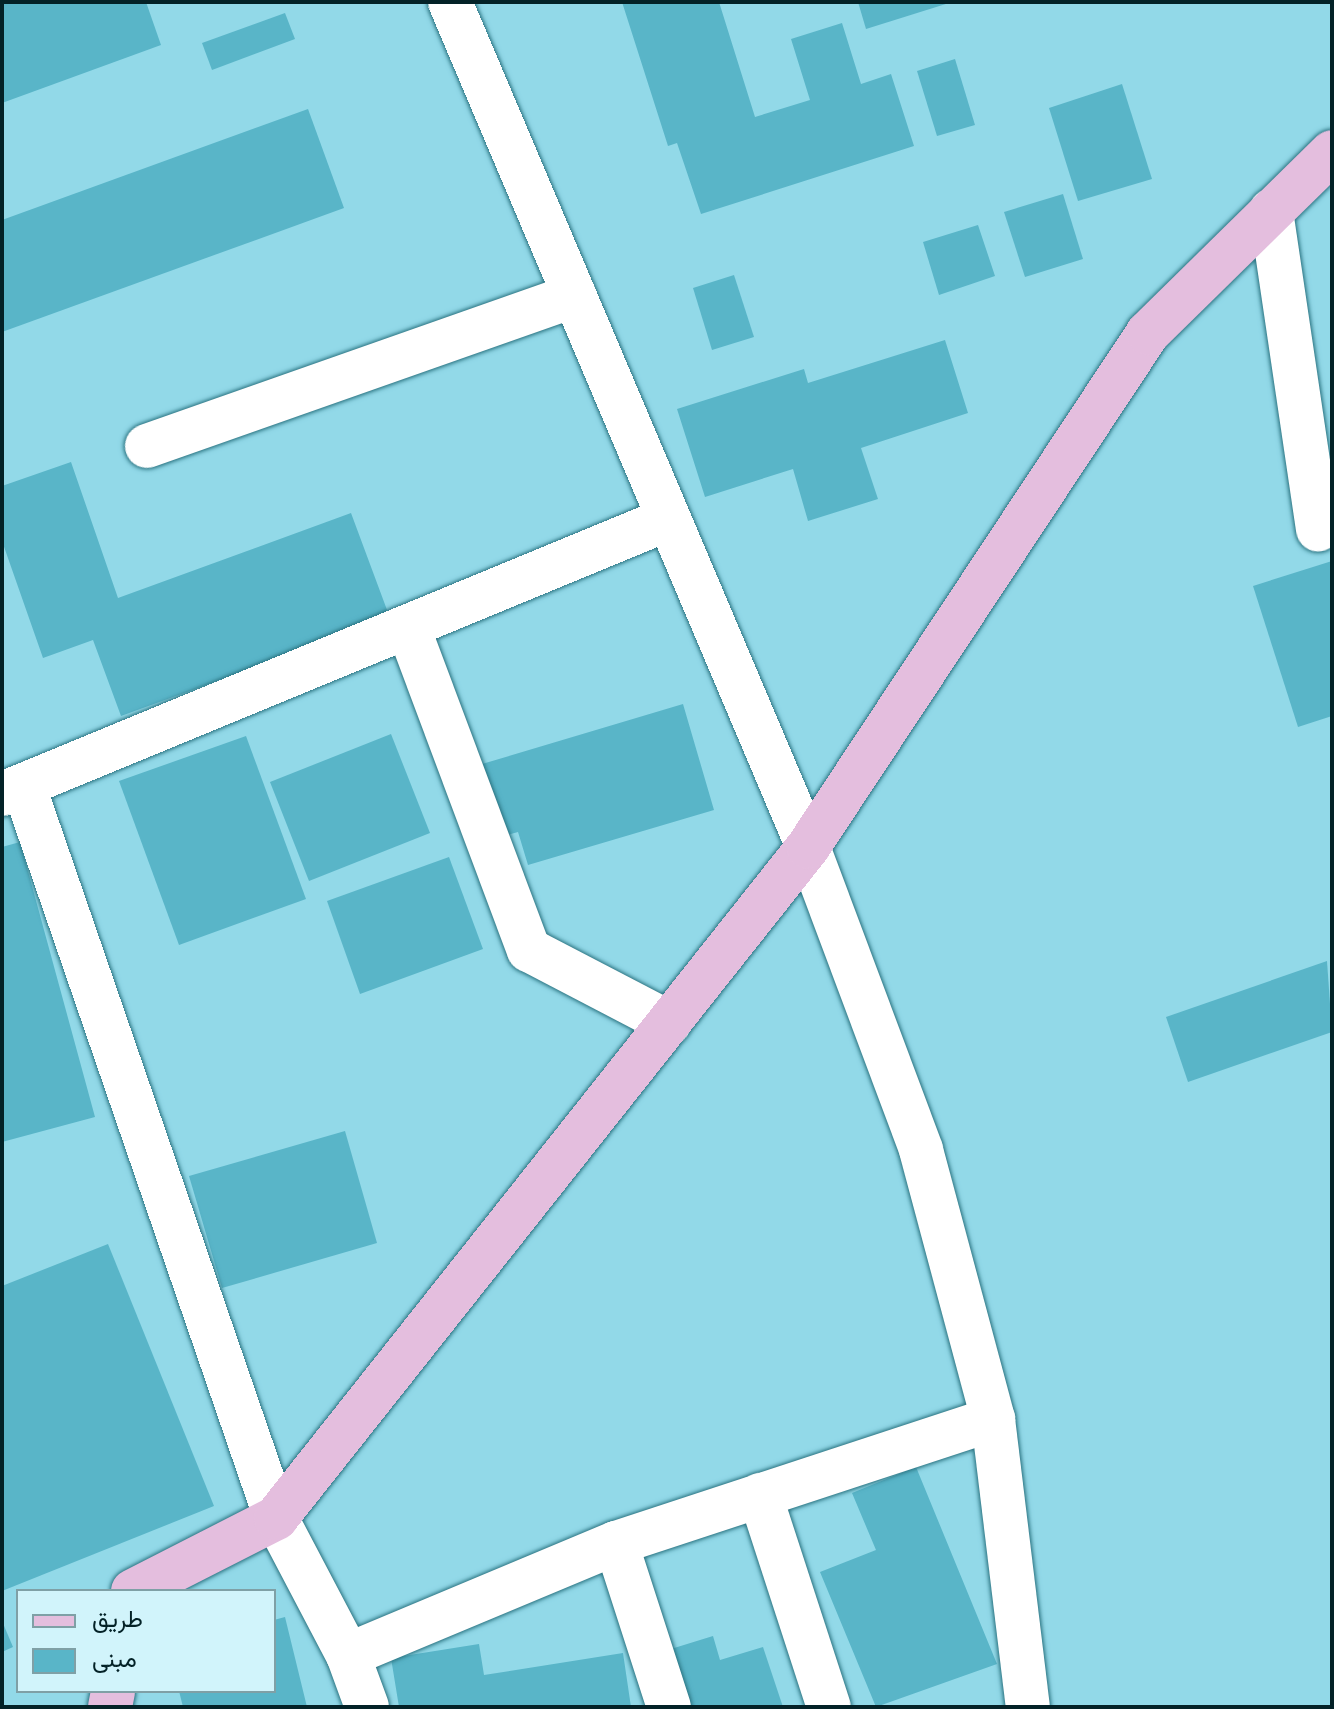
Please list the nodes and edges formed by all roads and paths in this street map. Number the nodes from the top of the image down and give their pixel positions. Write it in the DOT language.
graph roads {
  1 [pos="450,2"];
  2 [pos="1332,152"];
  3 [pos="1271,211"];
  4 [pos="574,296"];
  5 [pos="147,446"];
  6 [pos="668,519"];
  7 [pos="1318,530"];
  8 [pos="408,627"];
  9 [pos="13,790"];
  10 [pos="808,847"];
  11 [pos="669,1023"];
  12 [pos="993,1419"];
  13 [pos="760,1495"];
  14 [pos="276,1518"];
  15 [pos="616,1543"];
  16 [pos="137,1589"];
  17 [pos="348,1655"];
  18 [pos="367,1707"];
  19 [pos="669,1707"];
  20 [pos="829,1707"];
  21 [pos="1028,1707"];
  1 -- 4 [label="street"];
  2 -- 3 [label="main road"];
  3 -- 7 [label="street"];
  3 -- 10 [label="main road"];
  4 -- 5 [label="street"];
  4 -- 6 [label="street"];
  6 -- 8 [label="street"];
  6 -- 10 [label="street"];
  8 -- 9 [label="street"];
  8 -- 11 [label="street"];
  9 -- 14 [label="street"];
  10 -- 11 [label="main road"];
  10 -- 12 [label="street"];
  11 -- 14 [label="main road"];
  12 -- 13 [label="street"];
  12 -- 21 [label="street"];
  13 -- 15 [label="street"];
  13 -- 20 [label="street"];
  14 -- 16 [label="main road"];
  14 -- 17 [label="street"];
  15 -- 17 [label="street"];
  15 -- 19 [label="street"];
  17 -- 18 [label="street"];
}
